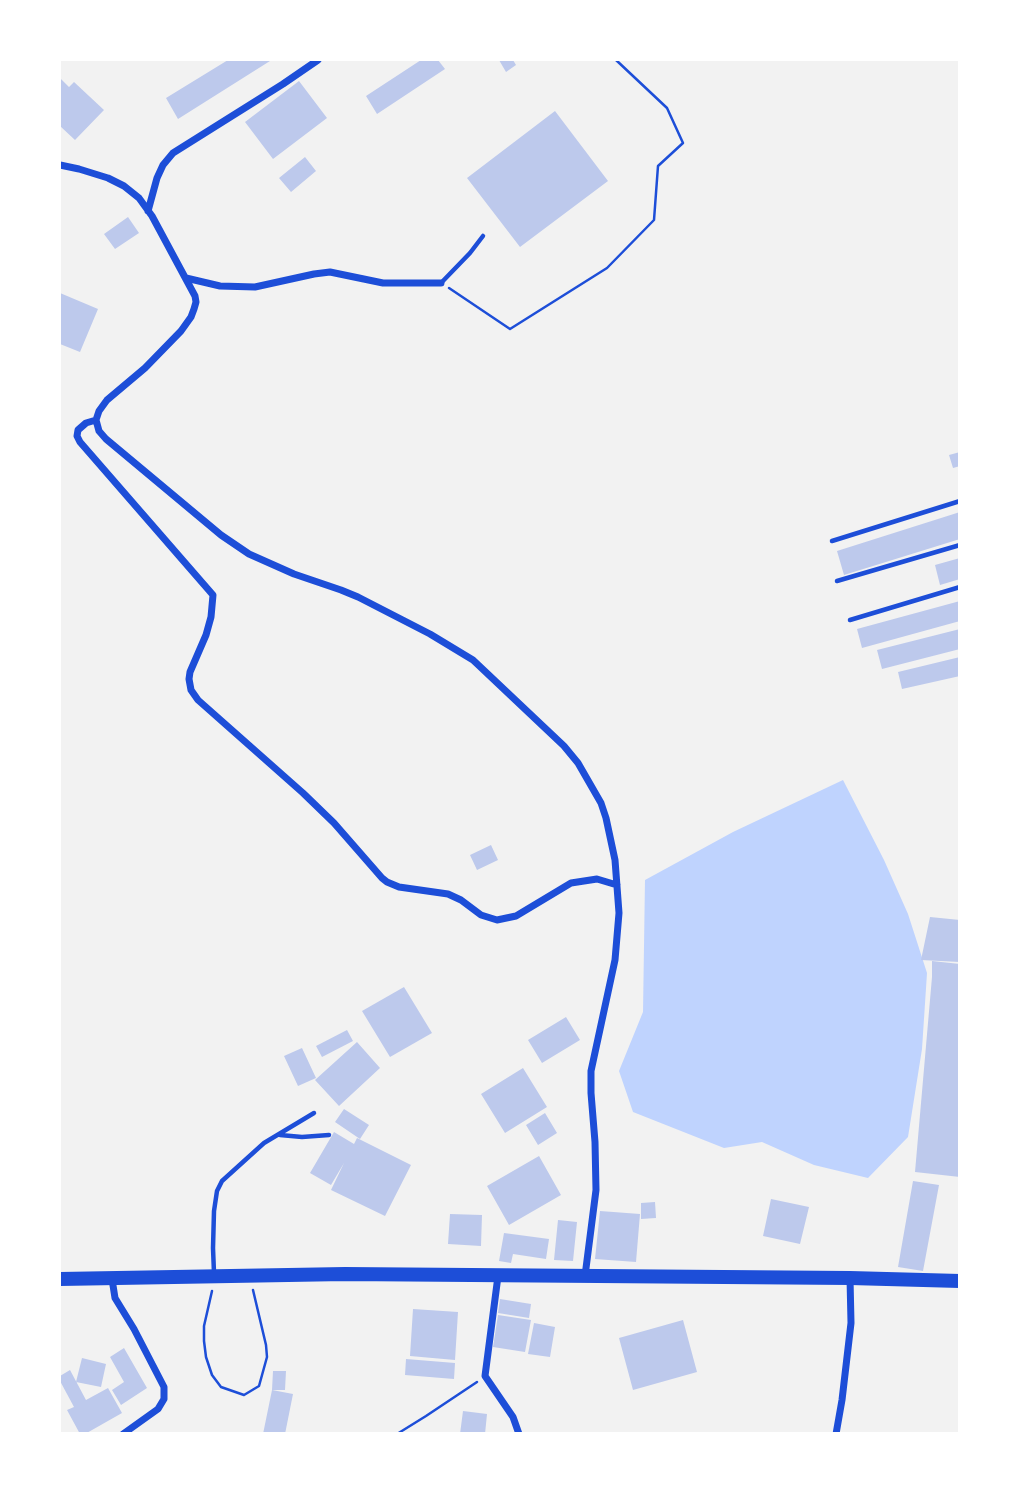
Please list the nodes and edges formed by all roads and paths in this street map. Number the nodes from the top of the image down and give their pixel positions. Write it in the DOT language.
graph roads {
  1 [pos="318,60"];
  2 [pos="616,60"];
  3 [pos="60,165"];
  4 [pos="148,211"];
  5 [pos="483,236"];
  6 [pos="186,278"];
  7 [pos="441,283"];
  8 [pos="96,421"];
  9 [pos="960,501"];
  10 [pos="832,541"];
  11 [pos="960,545"];
  12 [pos="837,582"];
  13 [pos="960,586"];
  14 [pos="850,620"];
  15 [pos="617,885"];
  16 [pos="314,1112"];
  17 [pos="279,1135"];
  18 [pos="329,1135"];
  19 [pos="498,1275"];
  20 [pos="249,1276"];
  21 [pos="585,1276"];
  22 [pos="214,1277"];
  23 [pos="850,1278"];
  24 [pos="60,1279"];
  25 [pos="112,1279"];
  26 [pos="960,1281"];
  27 [pos="485,1376"];
  28 [pos="123,1433"];
  29 [pos="397,1433"];
  30 [pos="519,1433"];
  31 [pos="835,1433"];
  1 -- 4 [label="street"];
  2 -- 7 [label="path"];
  3 -- 4 [label="street"];
  4 -- 6 [label="street"];
  5 -- 7 [label="lane"];
  6 -- 7 [label="street"];
  6 -- 8 [label="street"];
  8 -- 15 [label="street"];
  8 -- 15 [label="street"];
  9 -- 10 [label="lane"];
  11 -- 12 [label="lane"];
  13 -- 14 [label="lane"];
  15 -- 21 [label="street"];
  16 -- 17 [label="lane"];
  17 -- 18 [label="lane"];
  17 -- 22 [label="lane"];
  19 -- 20 [label="main road"];
  19 -- 21 [label="main road"];
  19 -- 27 [label="street"];
  20 -- 22 [label="main road"];
  20 -- 22 [label="path"];
  21 -- 23 [label="main road"];
  22 -- 25 [label="main road"];
  23 -- 26 [label="main road"];
  23 -- 31 [label="street"];
  24 -- 25 [label="main road"];
  25 -- 28 [label="street"];
  27 -- 29 [label="path"];
  27 -- 30 [label="street"];
}
